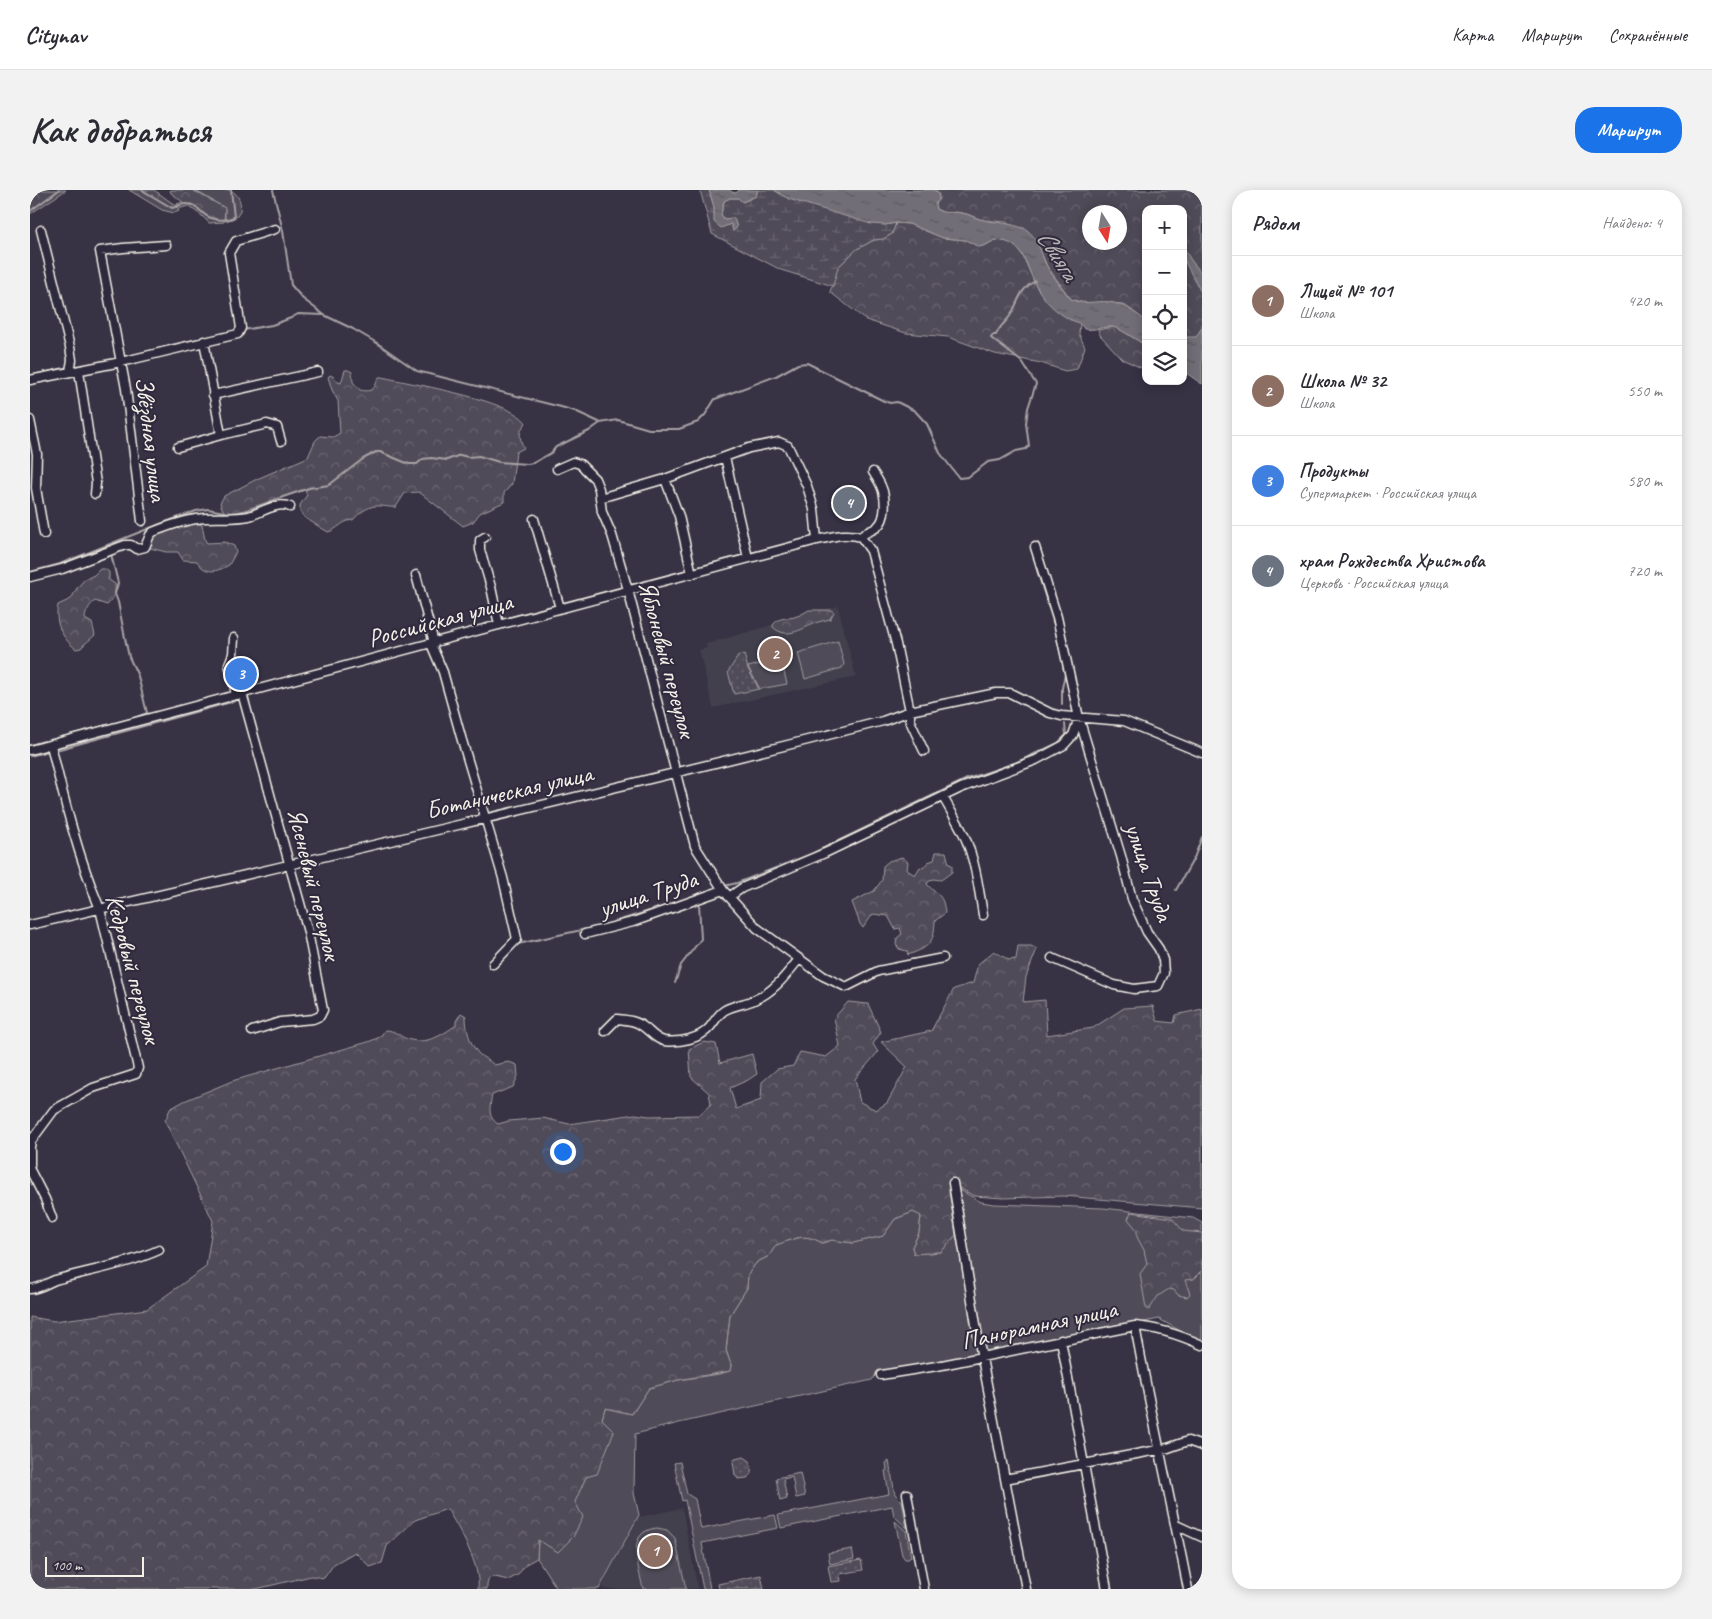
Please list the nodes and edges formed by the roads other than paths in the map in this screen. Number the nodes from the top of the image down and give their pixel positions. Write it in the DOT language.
graph roads {
  1 [pos="275,229"];
  2 [pos="40,230"];
  3 [pos="166,246"];
  4 [pos="204,342"];
  5 [pos="121,362"];
  6 [pos="79,370"];
  7 [pos="70,371"];
  8 [pos="318,372"];
  9 [pos="30,380"];
  10 [pos="213,395"];
  11 [pos="30,420"];
  12 [pos="221,435"];
  13 [pos="281,441"];
  14 [pos="178,447"];
  15 [pos="725,457"];
  16 [pos="557,469"];
  17 [pos="873,472"];
  18 [pos="665,480"];
  19 [pos="95,494"];
  20 [pos="600,498"];
  21 [pos="290,506"];
  22 [pos="534,519"];
  23 [pos="142,521"];
  24 [pos="44,534"];
  25 [pos="485,537"];
  26 [pos="860,537"];
  27 [pos="817,540"];
  28 [pos="1035,547"];
  29 [pos="748,558"];
  30 [pos="692,574"];
  31 [pos="416,575"];
  32 [pos="30,577"];
  33 [pos="628,590"];
  34 [pos="560,608"];
  35 [pos="499,625"];
  36 [pos="234,638"];
  37 [pos="432,643"];
  38 [pos="239,694"];
  39 [pos="910,711"];
  40 [pos="1079,718"];
  41 [pos="50,745"];
  42 [pos="30,750"];
  43 [pos="924,750"];
  44 [pos="1202,753"];
  45 [pos="676,773"];
  46 [pos="943,797"];
  47 [pos="485,818"];
  48 [pos="290,865"];
  49 [pos="723,890"];
  50 [pos="729,897"];
  51 [pos="100,909"];
  52 [pos="983,915"];
  53 [pos="30,925"];
  54 [pos="585,934"];
  55 [pos="943,958"];
  56 [pos="1052,958"];
  57 [pos="799,959"];
  58 [pos="492,964"];
  59 [pos="252,1031"];
  60 [pos="605,1031"];
  61 [pos="30,1147"];
  62 [pos="30,1151"];
  63 [pos="30,1165"];
  64 [pos="30,1170"];
  65 [pos="953,1183"];
  66 [pos="52,1218"];
  67 [pos="159,1250"];
  68 [pos="30,1289"];
  69 [pos="1135,1326"];
  70 [pos="1061,1340"];
  71 [pos="1202,1345"];
  72 [pos="982,1357"];
  73 [pos="881,1375"];
  74 [pos="1202,1446"];
  75 [pos="1158,1449"];
  76 [pos="1084,1463"];
  77 [pos="1005,1479"];
  78 [pos="908,1494"];
  79 [pos="1176,1525"];
  80 [pos="1202,1536"];
  81 [pos="924,1589"];
  82 [pos="1026,1589"];
  83 [pos="1108,1589"];
  84 [pos="1188,1589"];
  1 -- 4 [label="street, Звёздная улица"];
  2 -- 7 [label="street"];
  3 -- 5 [label="street, Звёздная улица"];
  4 -- 5 [label="street, Звёздная улица"];
  4 -- 10 [label="street"];
  5 -- 6 [label="street, Звёздная улица"];
  5 -- 23 [label="street, Звёздная улица"];
  6 -- 7 [label="street, Звёздная улица"];
  6 -- 19 [label="street"];
  7 -- 9 [label="street, Звёздная улица"];
  8 -- 10 [label="street"];
  10 -- 12 [label="street"];
  11 -- 24 [label="street"];
  12 -- 13 [label="street"];
  12 -- 14 [label="street"];
  15 -- 18 [label="street"];
  15 -- 27 [label="street"];
  15 -- 29 [label="street"];
  16 -- 20 [label="street, Яблоневый переулок"];
  17 -- 26 [label="street"];
  18 -- 20 [label="street"];
  18 -- 30 [label="street"];
  20 -- 33 [label="street, Яблоневый переулок"];
  21 -- 32 [label="street, Звёздная улица"];
  22 -- 34 [label="street"];
  25 -- 35 [label="street"];
  26 -- 27 [label="street, Российская улица"];
  26 -- 39 [label="street"];
  27 -- 29 [label="street, Российская улица"];
  28 -- 40 [label="street"];
  29 -- 30 [label="street, Российская улица"];
  30 -- 33 [label="street, Российская улица"];
  31 -- 37 [label="street"];
  33 -- 34 [label="street, Российская улица"];
  33 -- 45 [label="street, Яблоневый переулок"];
  34 -- 35 [label="street, Российская улица"];
  35 -- 37 [label="street, Российская улица"];
  36 -- 38 [label="street, Ясеневый переулок"];
  37 -- 38 [label="street, Российская улица"];
  37 -- 47 [label="street"];
  38 -- 41 [label="street, Российская улица"];
  38 -- 48 [label="street, Ясеневый переулок"];
  39 -- 40 [label="street, Ботаническая улица"];
  39 -- 43 [label="street"];
  39 -- 45 [label="street, Ботаническая улица"];
  40 -- 44 [label="street"];
  40 -- 46 [label="street, улица Труда"];
  40 -- 56 [label="street, улица Труда"];
  41 -- 42 [label="street, Российская улица"];
  41 -- 51 [label="street, Кедровый переулок"];
  45 -- 47 [label="street, Ботаническая улица"];
  45 -- 49 [label="street, Яблоневый переулок"];
  46 -- 50 [label="street, улица Труда"];
  46 -- 52 [label="street"];
  47 -- 48 [label="street, Ботаническая улица"];
  47 -- 58 [label="street"];
  48 -- 51 [label="street, Ботаническая улица"];
  48 -- 59 [label="street, Ясеневый переулок"];
  49 -- 50 [label="street, Яблоневый переулок"];
  49 -- 54 [label="street, улица Труда"];
  50 -- 57 [label="street, Яблоневый переулок"];
  51 -- 53 [label="street, Ботаническая улица"];
  51 -- 61 [label="street, Кедровый переулок"];
  55 -- 57 [label="street, Яблоневый переулок"];
  57 -- 60 [label="street"];
  62 -- 63 [label="street"];
  64 -- 66 [label="street"];
  65 -- 72 [label="street"];
  67 -- 68 [label="street"];
  69 -- 70 [label="street, Панорамная улица"];
  69 -- 71 [label="street, Панорамная улица"];
  69 -- 75 [label="street"];
  70 -- 72 [label="street, Панорамная улица"];
  70 -- 76 [label="street"];
  72 -- 73 [label="street, Панорамная улица"];
  72 -- 77 [label="street"];
  74 -- 75 [label="street"];
  75 -- 76 [label="street"];
  75 -- 79 [label="street"];
  76 -- 77 [label="street"];
  76 -- 83 [label="street"];
  77 -- 82 [label="street"];
  78 -- 81 [label="street"];
  79 -- 80 [label="street"];
  79 -- 84 [label="street"];
}
